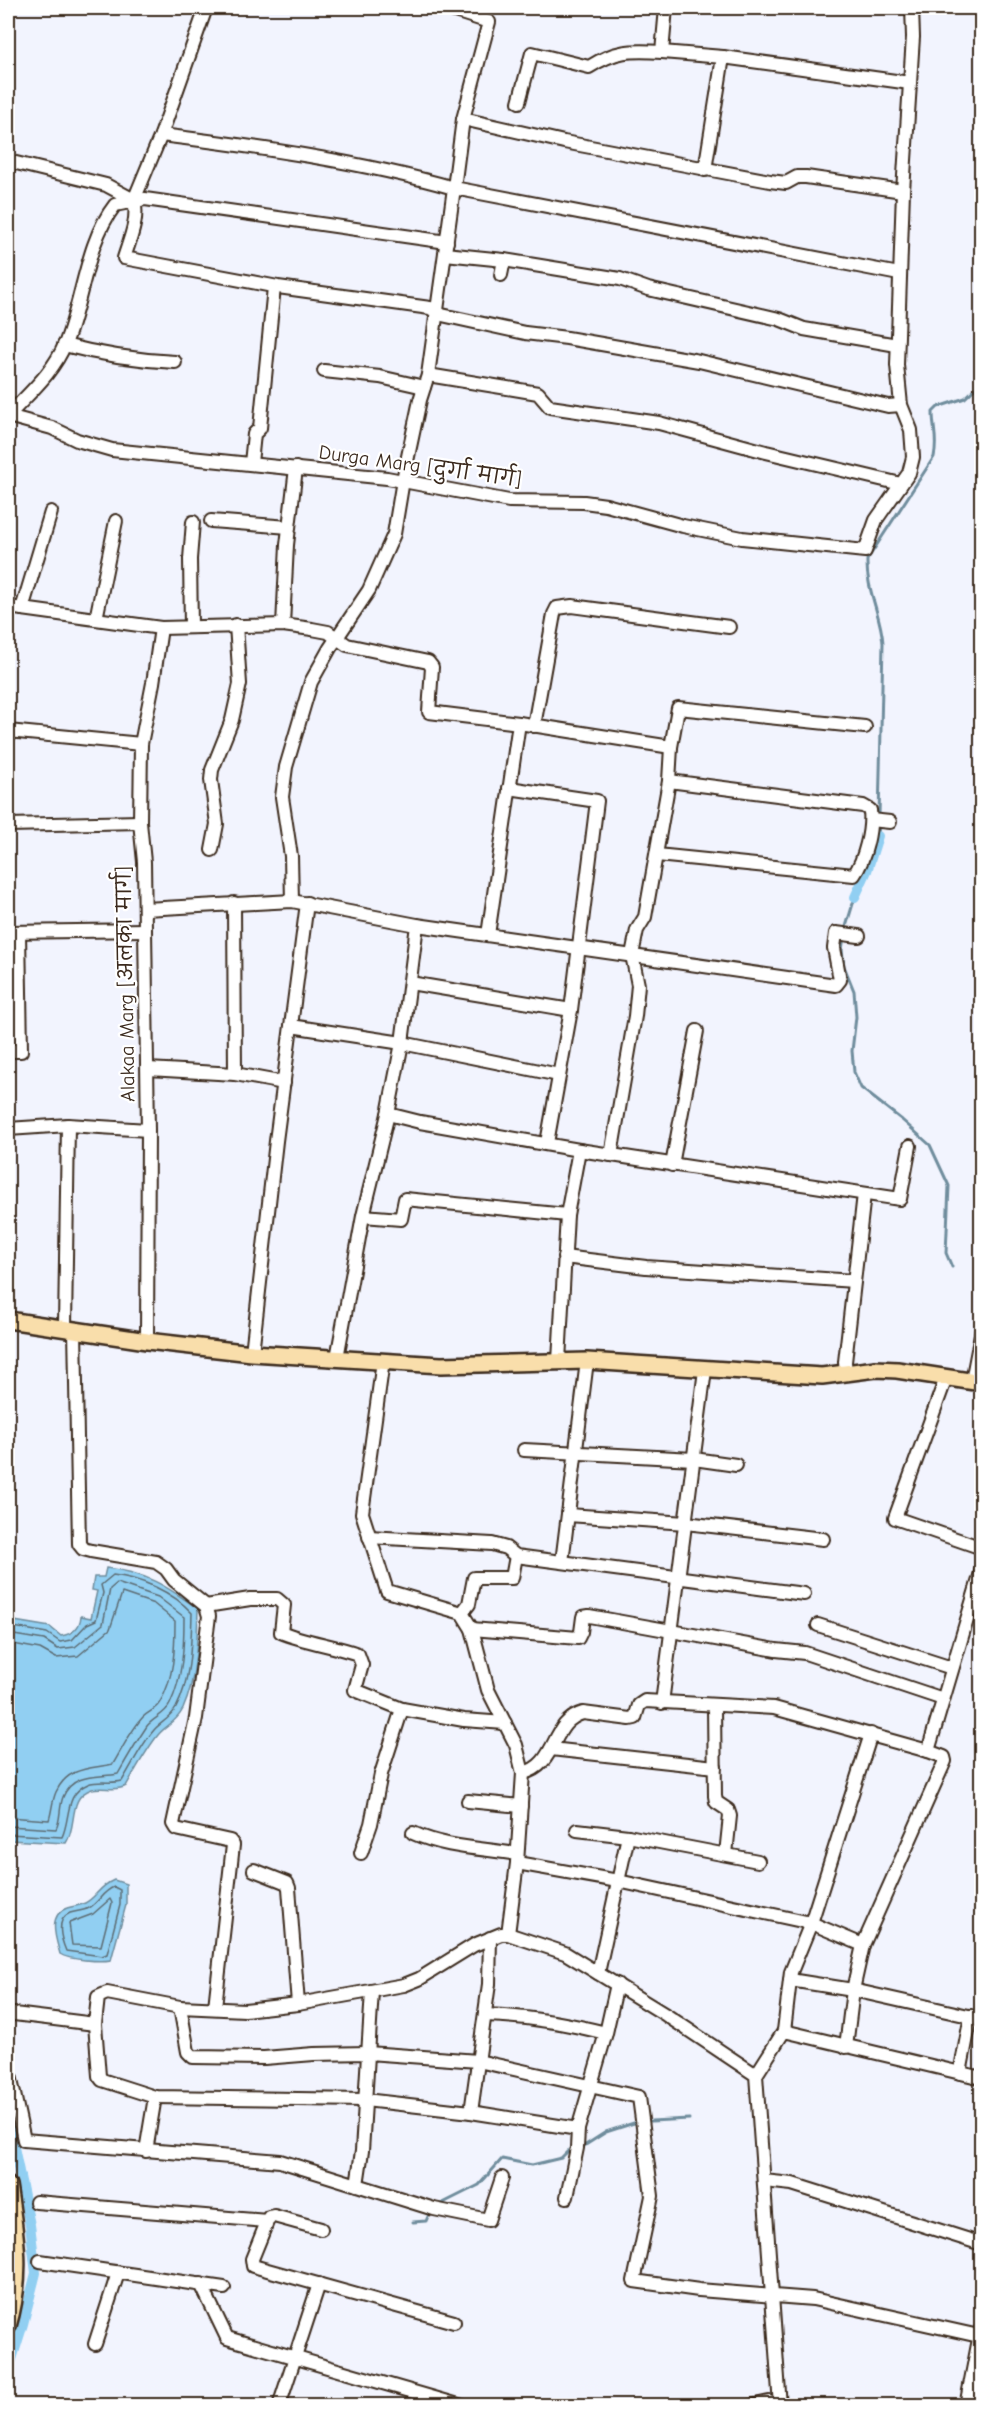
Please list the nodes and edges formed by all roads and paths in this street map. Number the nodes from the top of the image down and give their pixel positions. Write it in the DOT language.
graph roads {
  1 [pos="206,8"];
  2 [pos="445,8"];
  3 [pos="666,8"];
  4 [pos="912,8"];
  5 [pos="662,52"];
  6 [pos="723,57"];
  7 [pos="910,83"];
  8 [pos="519,102"];
  9 [pos="463,119"];
  10 [pos="161,135"];
  11 [pos="8,161"];
  12 [pos="705,170"];
  13 [pos="454,188"];
  14 [pos="903,191"];
  15 [pos="134,200"];
  16 [pos="446,248"];
  17 [pos="504,260"];
  18 [pos="899,274"];
  19 [pos="501,275"];
  20 [pos="274,287"];
  21 [pos="436,314"];
  22 [pos="64,345"];
  23 [pos="897,345"];
  24 [pos="176,362"];
  25 [pos="324,371"];
  26 [pos="426,381"];
  27 [pos="901,405"];
  28 [pos="8,416"];
  29 [pos="251,463"];
  30 [pos="296,468"];
  31 [pos="403,480"];
  32 [pos="901,484"];
  33 [pos="51,512"];
  34 [pos="116,521"];
  35 [pos="211,521"];
  36 [pos="193,522"];
  37 [pos="289,527"];
  38 [pos="8,607"];
  39 [pos="22,609"];
  40 [pos="96,619"];
  41 [pos="236,625"];
  42 [pos="283,625"];
  43 [pos="191,627"];
  44 [pos="729,627"];
  45 [pos="161,628"];
  46 [pos="337,638"];
  47 [pos="519,723"];
  48 [pos="534,726"];
  49 [pos="865,726"];
  50 [pos="8,731"];
  51 [pos="141,744"];
  52 [pos="671,747"];
  53 [pos="669,781"];
  54 [pos="509,788"];
  55 [pos="871,820"];
  56 [pos="140,822"];
  57 [pos="890,822"];
  58 [pos="8,825"];
  59 [pos="212,850"];
  60 [pos="657,855"];
  61 [pos="292,901"];
  62 [pos="234,903"];
  63 [pos="307,903"];
  64 [pos="145,909"];
  65 [pos="417,925"];
  66 [pos="145,930"];
  67 [pos="13,932"];
  68 [pos="488,935"];
  69 [pos="860,936"];
  70 [pos="579,948"];
  71 [pos="632,955"];
  72 [pos="410,983"];
  73 [pos="571,1010"];
  74 [pos="291,1026"];
  75 [pos="697,1031"];
  76 [pos="402,1043"];
  77 [pos="8,1051"];
  78 [pos="148,1069"];
  79 [pos="235,1074"];
  80 [pos="559,1075"];
  81 [pos="284,1083"];
  82 [pos="388,1114"];
  83 [pos="68,1125"];
  84 [pos="8,1130"];
  85 [pos="148,1130"];
  86 [pos="547,1143"];
  87 [pos="910,1146"];
  88 [pos="579,1150"];
  89 [pos="611,1155"];
  90 [pos="672,1165"];
  91 [pos="864,1194"];
  92 [pos="567,1215"];
  93 [pos="363,1216"];
  94 [pos="564,1257"];
  95 [pos="854,1281"];
  96 [pos="8,1320"];
  97 [pos="70,1328"];
  98 [pos="981,1329"];
  99 [pos="147,1341"];
  100 [pos="252,1353"];
  101 [pos="337,1358"];
  102 [pos="383,1361"];
  103 [pos="559,1361"];
  104 [pos="587,1361"];
  105 [pos="705,1370"];
  106 [pos="846,1374"];
  107 [pos="946,1378"];
  108 [pos="976,1382"];
  109 [pos="524,1450"];
  110 [pos="576,1454"];
  111 [pos="694,1459"];
  112 [pos="736,1465"];
  113 [pos="568,1515"];
  114 [pos="686,1523"];
  115 [pos="369,1537"];
  116 [pos="823,1539"];
  117 [pos="981,1548"];
  118 [pos="516,1556"];
  119 [pos="562,1562"];
  120 [pos="981,1569"];
  121 [pos="679,1579"];
  122 [pos="804,1594"];
  123 [pos="206,1606"];
  124 [pos="462,1613"];
  125 [pos="818,1625"];
  126 [pos="472,1629"];
  127 [pos="672,1630"];
  128 [pos="952,1668"];
  129 [pos="943,1699"];
  130 [pos="662,1703"];
  131 [pos="714,1706"];
  132 [pos="402,1709"];
  133 [pos="505,1723"];
  134 [pos="871,1734"];
  135 [pos="551,1749"];
  136 [pos="928,1751"];
  137 [pos="715,1767"];
  138 [pos="523,1773"];
  139 [pos="468,1801"];
  140 [pos="521,1806"];
  141 [pos="577,1830"];
  142 [pos="413,1833"];
  143 [pos="628,1836"];
  144 [pos="361,1853"];
  145 [pos="726,1854"];
  146 [pos="517,1859"];
  147 [pos="758,1861"];
  148 [pos="254,1870"];
  149 [pos="618,1881"];
  150 [pos="811,1923"];
  151 [pos="508,1934"];
  152 [pos="490,1938"];
  153 [pos="863,1945"];
  154 [pos="598,1973"];
  155 [pos="790,1980"];
  156 [pos="617,1984"];
  157 [pos="853,1990"];
  158 [pos="372,1991"];
  159 [pos="298,2004"];
  160 [pos="180,2007"];
  161 [pos="215,2007"];
  162 [pos="8,2015"];
  163 [pos="485,2015"];
  164 [pos="976,2018"];
  165 [pos="95,2024"];
  166 [pos="784,2031"];
  167 [pos="606,2033"];
  168 [pos="846,2047"];
  169 [pos="368,2053"];
  170 [pos="478,2061"];
  171 [pos="8,2066"];
  172 [pos="960,2073"];
  173 [pos="756,2075"];
  174 [pos="981,2078"];
  175 [pos="590,2085"];
  176 [pos="156,2097"];
  177 [pos="365,2100"];
  178 [pos="471,2112"];
  179 [pos="578,2129"];
  180 [pos="146,2151"];
  181 [pos="502,2178"];
  182 [pos="764,2181"];
  183 [pos="8,2185"];
  184 [pos="357,2185"];
  185 [pos="567,2197"];
  186 [pos="36,2202"];
  187 [pos="10,2218"];
  188 [pos="267,2221"];
  189 [pos="321,2229"];
  190 [pos="981,2244"];
  191 [pos="40,2262"];
  192 [pos="118,2273"];
  193 [pos="201,2284"];
  194 [pos="319,2284"];
  195 [pos="224,2288"];
  196 [pos="773,2295"];
  197 [pos="454,2322"];
  198 [pos="8,2326"];
  199 [pos="980,2332"];
  200 [pos="95,2344"];
  201 [pos="297,2359"];
  202 [pos="978,2361"];
  203 [pos="774,2404"];
  204 [pos="279,2406"];
  205 [pos="462,2406"];
  206 [pos="750,2406"];
  207 [pos="966,2406"];
  1 -- 10 [label="street"];
  2 -- 9 [label="street"];
  3 -- 5 [label="street"];
  4 -- 7 [label="street"];
  5 -- 6 [label="street"];
  5 -- 8 [label="street"];
  6 -- 7 [label="street"];
  6 -- 12 [label="street"];
  7 -- 14 [label="street"];
  9 -- 12 [label="street"];
  9 -- 13 [label="street"];
  10 -- 13 [label="street"];
  10 -- 15 [label="street"];
  11 -- 15 [label="street"];
  12 -- 14 [label="street"];
  13 -- 16 [label="street"];
  13 -- 18 [label="street"];
  14 -- 18 [label="street"];
  15 -- 16 [label="street"];
  15 -- 20 [label="street"];
  15 -- 22 [label="street"];
  16 -- 17 [label="street"];
  16 -- 21 [label="street"];
  17 -- 19 [label="street"];
  17 -- 23 [label="street"];
  18 -- 23 [label="street"];
  20 -- 21 [label="street"];
  20 -- 29 [label="street"];
  21 -- 26 [label="street"];
  21 -- 27 [label="street"];
  22 -- 24 [label="street"];
  22 -- 28 [label="street"];
  23 -- 27 [label="street"];
  25 -- 26 [label="street"];
  26 -- 31 [label="street"];
  26 -- 32 [label="street"];
  27 -- 32 [label="street"];
  28 -- 29 [label="street, Durga Marg [दुर्गा मार्ग]"];
  29 -- 30 [label="street, Durga Marg [दुर्गा मार्ग]"];
  30 -- 31 [label="street, Durga Marg [दुर्गा मार्ग]"];
  30 -- 37 [label="street"];
  31 -- 32 [label="street, Durga Marg [दुर्गा मार्ग]"];
  31 -- 46 [label="street"];
  33 -- 39 [label="street"];
  34 -- 40 [label="street"];
  35 -- 37 [label="street"];
  36 -- 43 [label="street"];
  37 -- 42 [label="street"];
  38 -- 39 [label="street"];
  39 -- 40 [label="street"];
  40 -- 45 [label="street"];
  41 -- 42 [label="street"];
  41 -- 43 [label="street"];
  41 -- 59 [label="street"];
  42 -- 46 [label="street"];
  43 -- 45 [label="street"];
  44 -- 48 [label="street"];
  45 -- 51 [label="street, Alakaa Marg [अलका मार्ग]"];
  46 -- 47 [label="street"];
  46 -- 61 [label="street"];
  47 -- 48 [label="street"];
  47 -- 54 [label="street"];
  48 -- 52 [label="street"];
  49 -- 52 [label="street"];
  50 -- 51 [label="street"];
  51 -- 56 [label="street, Alakaa Marg [अलका मार्ग]"];
  52 -- 53 [label="street"];
  53 -- 55 [label="street"];
  53 -- 60 [label="street"];
  54 -- 68 [label="street"];
  54 -- 70 [label="street"];
  55 -- 57 [label="street"];
  55 -- 60 [label="street"];
  56 -- 58 [label="street"];
  56 -- 64 [label="street, Alakaa Marg [अलका मार्ग]"];
  60 -- 71 [label="street"];
  61 -- 62 [label="street"];
  61 -- 63 [label="street"];
  62 -- 64 [label="street"];
  62 -- 79 [label="street"];
  63 -- 65 [label="street"];
  63 -- 74 [label="street"];
  64 -- 66 [label="street, Alakaa Marg [अलका मार्ग]"];
  65 -- 68 [label="street"];
  65 -- 72 [label="street"];
  66 -- 67 [label="street"];
  66 -- 78 [label="street, Alakaa Marg [अलका मार्ग]"];
  67 -- 77 [label="street"];
  68 -- 70 [label="street"];
  69 -- 71 [label="street"];
  70 -- 71 [label="street"];
  70 -- 73 [label="street"];
  71 -- 89 [label="street"];
  72 -- 73 [label="street"];
  72 -- 76 [label="street"];
  73 -- 80 [label="street"];
  74 -- 76 [label="street"];
  74 -- 81 [label="street"];
  75 -- 90 [label="street"];
  76 -- 80 [label="street"];
  76 -- 82 [label="street"];
  78 -- 79 [label="street"];
  78 -- 85 [label="street, Alakaa Marg [अलका मार्ग]"];
  79 -- 81 [label="street"];
  80 -- 86 [label="street"];
  81 -- 100 [label="street"];
  82 -- 86 [label="street"];
  82 -- 93 [label="street"];
  83 -- 84 [label="street"];
  83 -- 85 [label="street"];
  83 -- 97 [label="street"];
  85 -- 99 [label="street, Alakaa Marg [अलका मार्ग]"];
  86 -- 88 [label="street"];
  87 -- 91 [label="street"];
  88 -- 89 [label="street"];
  88 -- 92 [label="street"];
  89 -- 90 [label="street"];
  90 -- 91 [label="street"];
  91 -- 95 [label="street"];
  92 -- 93 [label="street"];
  92 -- 94 [label="street"];
  93 -- 101 [label="street"];
  94 -- 95 [label="street"];
  94 -- 103 [label="street"];
  95 -- 106 [label="street"];
  96 -- 97 [label="main road"];
  97 -- 99 [label="main road"];
  97 -- 123 [label="street"];
  98 -- 108 [label="street"];
  99 -- 100 [label="main road"];
  100 -- 101 [label="main road"];
  101 -- 102 [label="main road"];
  102 -- 103 [label="main road"];
  102 -- 115 [label="street"];
  103 -- 104 [label="main road"];
  104 -- 105 [label="main road"];
  104 -- 110 [label="street"];
  105 -- 106 [label="main road"];
  105 -- 111 [label="street"];
  106 -- 107 [label="main road"];
  107 -- 108 [label="main road"];
  107 -- 117 [label="street"];
  109 -- 110 [label="street"];
  110 -- 111 [label="street"];
  110 -- 113 [label="street"];
  111 -- 112 [label="street"];
  111 -- 114 [label="street"];
  113 -- 114 [label="street"];
  113 -- 119 [label="street"];
  114 -- 116 [label="street"];
  114 -- 121 [label="street"];
  115 -- 118 [label="street"];
  115 -- 124 [label="street"];
  118 -- 119 [label="street"];
  118 -- 124 [label="street"];
  119 -- 121 [label="street"];
  120 -- 128 [label="street"];
  121 -- 122 [label="street"];
  121 -- 127 [label="street"];
  123 -- 132 [label="street"];
  123 -- 161 [label="street"];
  124 -- 126 [label="street"];
  125 -- 128 [label="street"];
  126 -- 127 [label="street"];
  126 -- 133 [label="street"];
  127 -- 129 [label="street"];
  127 -- 130 [label="street"];
  128 -- 129 [label="street"];
  129 -- 136 [label="street"];
  130 -- 131 [label="street"];
  130 -- 135 [label="street"];
  131 -- 134 [label="street"];
  131 -- 137 [label="street"];
  132 -- 133 [label="street"];
  132 -- 144 [label="street"];
  133 -- 138 [label="street"];
  134 -- 136 [label="street"];
  134 -- 150 [label="street"];
  135 -- 137 [label="street"];
  135 -- 138 [label="street"];
  136 -- 153 [label="street"];
  137 -- 145 [label="street"];
  138 -- 140 [label="street"];
  139 -- 140 [label="street"];
  140 -- 146 [label="street"];
  141 -- 143 [label="street"];
  142 -- 146 [label="street"];
  143 -- 145 [label="street"];
  143 -- 149 [label="street"];
  145 -- 147 [label="street"];
  146 -- 149 [label="street"];
  146 -- 151 [label="street"];
  148 -- 159 [label="street"];
  149 -- 150 [label="street"];
  149 -- 154 [label="street"];
  150 -- 153 [label="street"];
  150 -- 155 [label="street"];
  151 -- 152 [label="street"];
  151 -- 154 [label="street"];
  152 -- 158 [label="street"];
  152 -- 163 [label="street"];
  153 -- 157 [label="street"];
  154 -- 156 [label="street"];
  155 -- 157 [label="street"];
  155 -- 166 [label="street"];
  156 -- 167 [label="street"];
  156 -- 173 [label="street"];
  157 -- 164 [label="street"];
  157 -- 168 [label="street"];
  158 -- 159 [label="street"];
  158 -- 169 [label="street"];
  159 -- 161 [label="street"];
  160 -- 161 [label="street"];
  160 -- 165 [label="street"];
  160 -- 169 [label="street"];
  162 -- 165 [label="street"];
  163 -- 167 [label="street"];
  163 -- 170 [label="street"];
  164 -- 172 [label="street"];
  165 -- 176 [label="street"];
  166 -- 168 [label="street"];
  166 -- 173 [label="street"];
  167 -- 175 [label="street"];
  168 -- 172 [label="street"];
  169 -- 170 [label="street"];
  169 -- 177 [label="street"];
  170 -- 175 [label="street"];
  170 -- 178 [label="street"];
  171 -- 180 [label="street"];
  172 -- 174 [label="street"];
  173 -- 182 [label="street"];
  175 -- 179 [label="street"];
  175 -- 196 [label="street"];
  176 -- 177 [label="street"];
  176 -- 180 [label="street"];
  177 -- 178 [label="street"];
  177 -- 184 [label="street"];
  178 -- 179 [label="street"];
  179 -- 185 [label="street"];
  180 -- 184 [label="street"];
  181 -- 184 [label="street"];
  182 -- 190 [label="street"];
  182 -- 196 [label="street"];
  183 -- 187 [label="main road"];
  186 -- 188 [label="street"];
  187 -- 198 [label="main road"];
  188 -- 189 [label="street"];
  188 -- 194 [label="street"];
  191 -- 192 [label="street"];
  192 -- 193 [label="street"];
  192 -- 200 [label="street"];
  193 -- 195 [label="street"];
  193 -- 201 [label="street"];
  194 -- 197 [label="street"];
  194 -- 201 [label="street"];
  196 -- 199 [label="street"];
  196 -- 203 [label="street"];
  199 -- 202 [label="street"];
  201 -- 204 [label="street"];
  201 -- 205 [label="street"];
  202 -- 207 [label="street"];
  203 -- 206 [label="street"];
}
